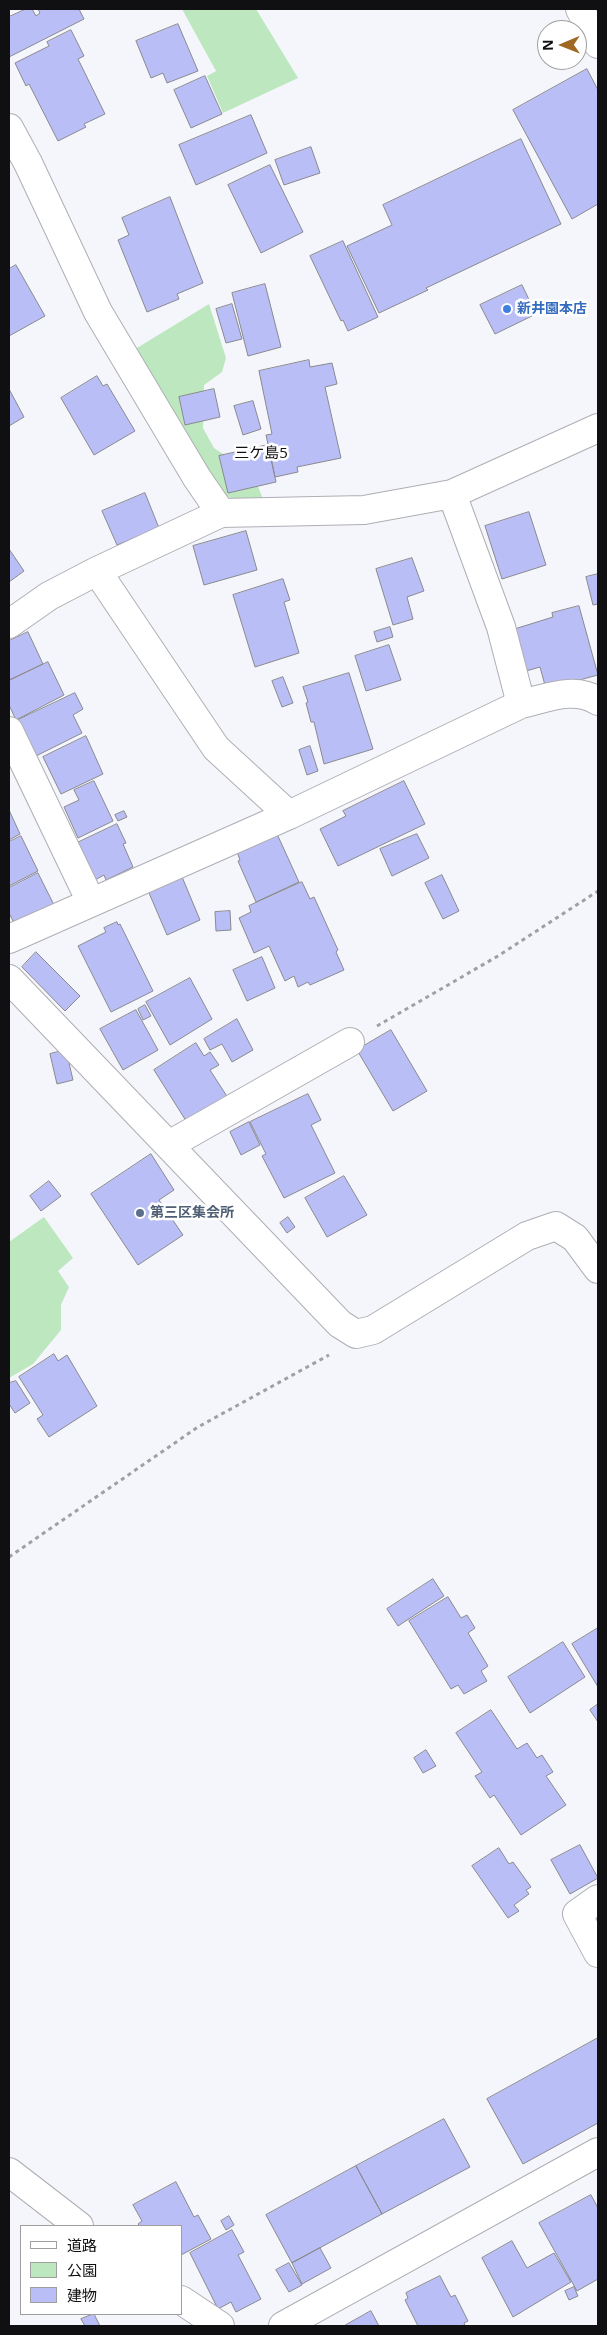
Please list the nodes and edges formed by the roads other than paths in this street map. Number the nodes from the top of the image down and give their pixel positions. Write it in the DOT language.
graph roads {
  1 [pos="580,9"];
  2 [pos="598,44"];
  3 [pos="9,128"];
  4 [pos="18,166"];
  5 [pos="598,428"];
  6 [pos="452,494"];
  7 [pos="221,513"];
  8 [pos="97,571"];
  9 [pos="9,624"];
  10 [pos="598,701"];
  11 [pos="521,704"];
  12 [pos="9,731"];
  13 [pos="289,814"];
  14 [pos="92,902"];
  15 [pos="9,939"];
  16 [pos="9,978"];
  17 [pos="350,1042"];
  18 [pos="169,1145"];
  19 [pos="598,1269"];
  20 [pos="598,1899"];
  21 [pos="598,1953"];
  22 [pos="598,2152"];
  23 [pos="9,2172"];
  24 [pos="78,2225"];
  25 [pos="182,2301"];
  26 [pos="220,2326"];
  27 [pos="283,2326"];
  1 -- 2 [label="street"];
  3 -- 4 [label="street"];
  4 -- 7 [label="street"];
  5 -- 6 [label="street"];
  6 -- 7 [label="street"];
  6 -- 11 [label="street"];
  7 -- 8 [label="street"];
  8 -- 9 [label="street"];
  8 -- 13 [label="street"];
  10 -- 11 [label="street"];
  11 -- 13 [label="street"];
  12 -- 14 [label="street"];
  13 -- 14 [label="street"];
  14 -- 15 [label="street"];
  16 -- 18 [label="street"];
  17 -- 18 [label="street"];
  18 -- 19 [label="street"];
  20 -- 21 [label="street"];
  22 -- 27 [label="street"];
  23 -- 24 [label="street"];
  25 -- 26 [label="street"];
}
